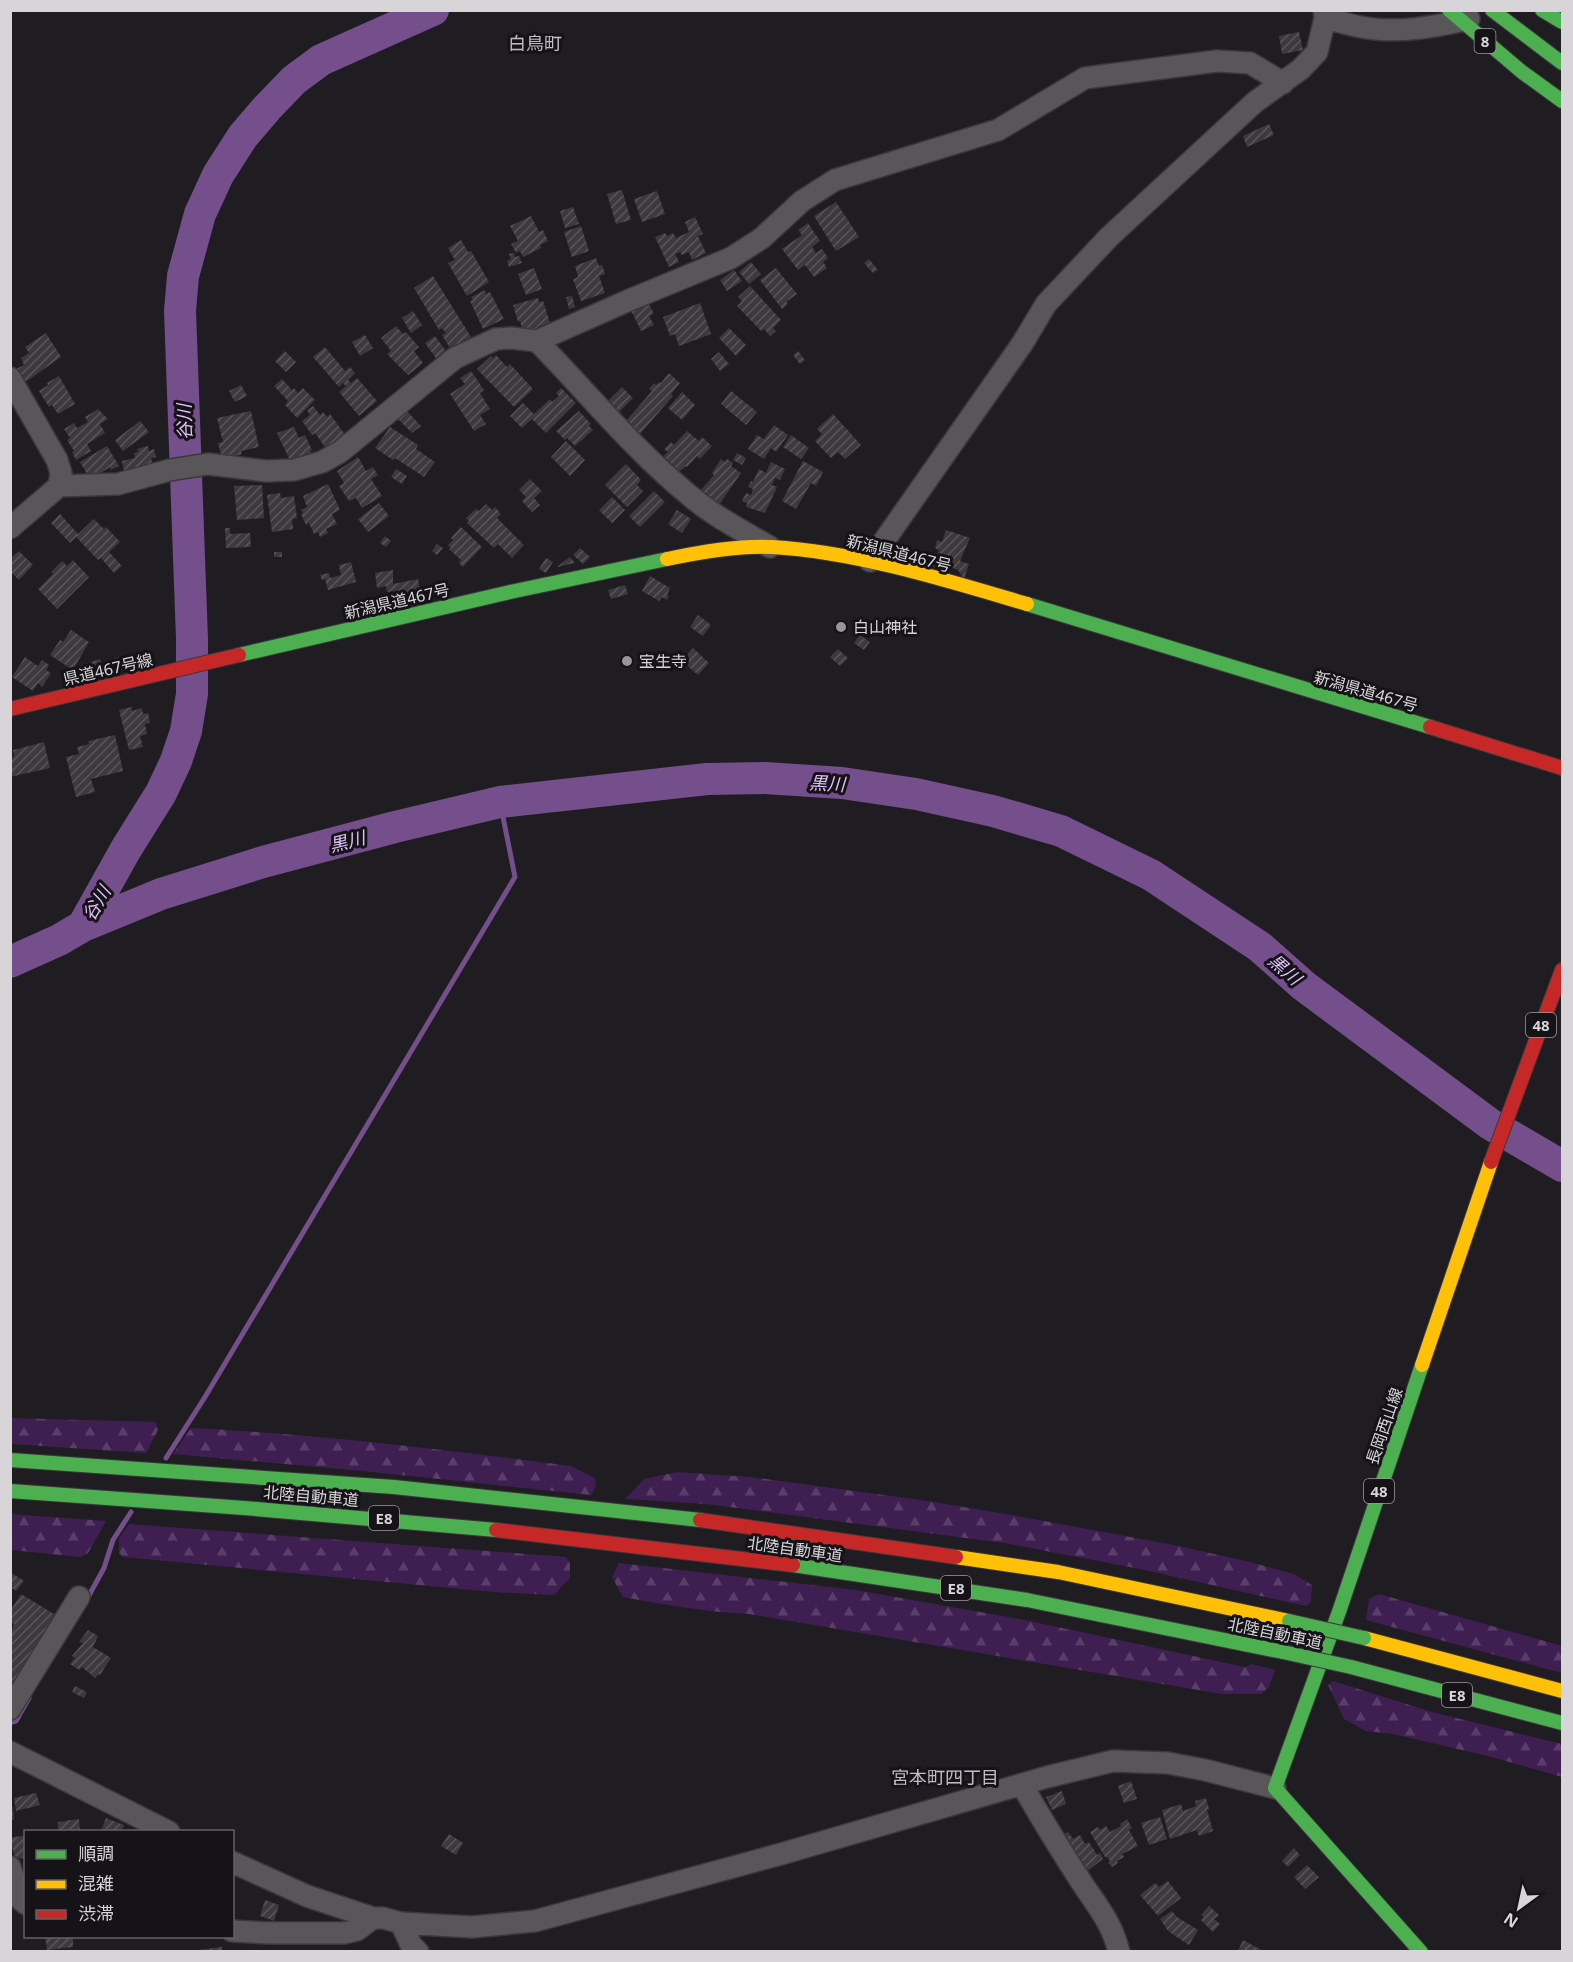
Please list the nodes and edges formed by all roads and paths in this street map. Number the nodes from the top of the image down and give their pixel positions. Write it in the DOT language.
graph roads {
  1 [pos="1542,10"];
  2 [pos="1496,11"];
  3 [pos="1325,14"];
  4 [pos="1455,16"];
  5 [pos="1563,22"];
  6 [pos="1563,63"];
  7 [pos="1522,72"];
  8 [pos="1283,83"];
  9 [pos="1563,101"];
  10 [pos="1563,109"];
  11 [pos="537,341"];
  12 [pos="10,378"];
  13 [pos="59,486"];
  14 [pos="10,528"];
  15 [pos="770,547"];
  16 [pos="870,561"];
  17 [pos="213,660"];
  18 [pos="10,709"];
  19 [pos="1563,768"];
  20 [pos="1563,970"];
  21 [pos="10,1460"];
  22 [pos="10,1491"];
  23 [pos="79,1597"];
  24 [pos="1563,1691"];
  25 [pos="10,1709"];
  26 [pos="1563,1723"];
  27 [pos="10,1752"];
  28 [pos="1022,1785"];
  29 [pos="1275,1788"];
  30 [pos="165,1830"];
  31 [pos="234,1863"];
  32 [pos="10,1867"];
  33 [pos="24,1902"];
  34 [pos="373,1917"];
  35 [pos="400,1923"];
  36 [pos="234,1931"];
  37 [pos="418,1952"];
  38 [pos="1119,1952"];
  39 [pos="1421,1952"];
  1 -- 5 [label="main road"];
  2 -- 4 [label="street"];
  2 -- 6 [label="main road, 8"];
  3 -- 4 [label="street"];
  3 -- 8 [label="street"];
  4 -- 7 [label="main road, 8"];
  7 -- 9 [label="main road, 8"];
  7 -- 10 [label="main road"];
  8 -- 11 [label="street"];
  8 -- 16 [label="street"];
  11 -- 13 [label="street"];
  11 -- 15 [label="street"];
  12 -- 13 [label="street"];
  13 -- 14 [label="street"];
  15 -- 16 [label="main road, 新潟県道467号"];
  15 -- 17 [label="main road, 新潟県道467号"];
  16 -- 19 [label="main road, 新潟県道467号"];
  17 -- 18 [label="main road, 県道467号線"];
  20 -- 29 [label="main road, 長岡西山線 / 48"];
  21 -- 24 [label="main road, 北陸自動車道 / E8, bridge"];
  22 -- 26 [label="main road, 北陸自動車道 / E8, bridge"];
  23 -- 25 [label="street"];
  27 -- 30 [label="street"];
  28 -- 29 [label="street"];
  28 -- 35 [label="street"];
  28 -- 38 [label="street"];
  29 -- 39 [label="main road"];
  31 -- 34 [label="street"];
  32 -- 33 [label="street"];
  34 -- 35 [label="street"];
  34 -- 36 [label="street"];
  35 -- 37 [label="street"];
}
